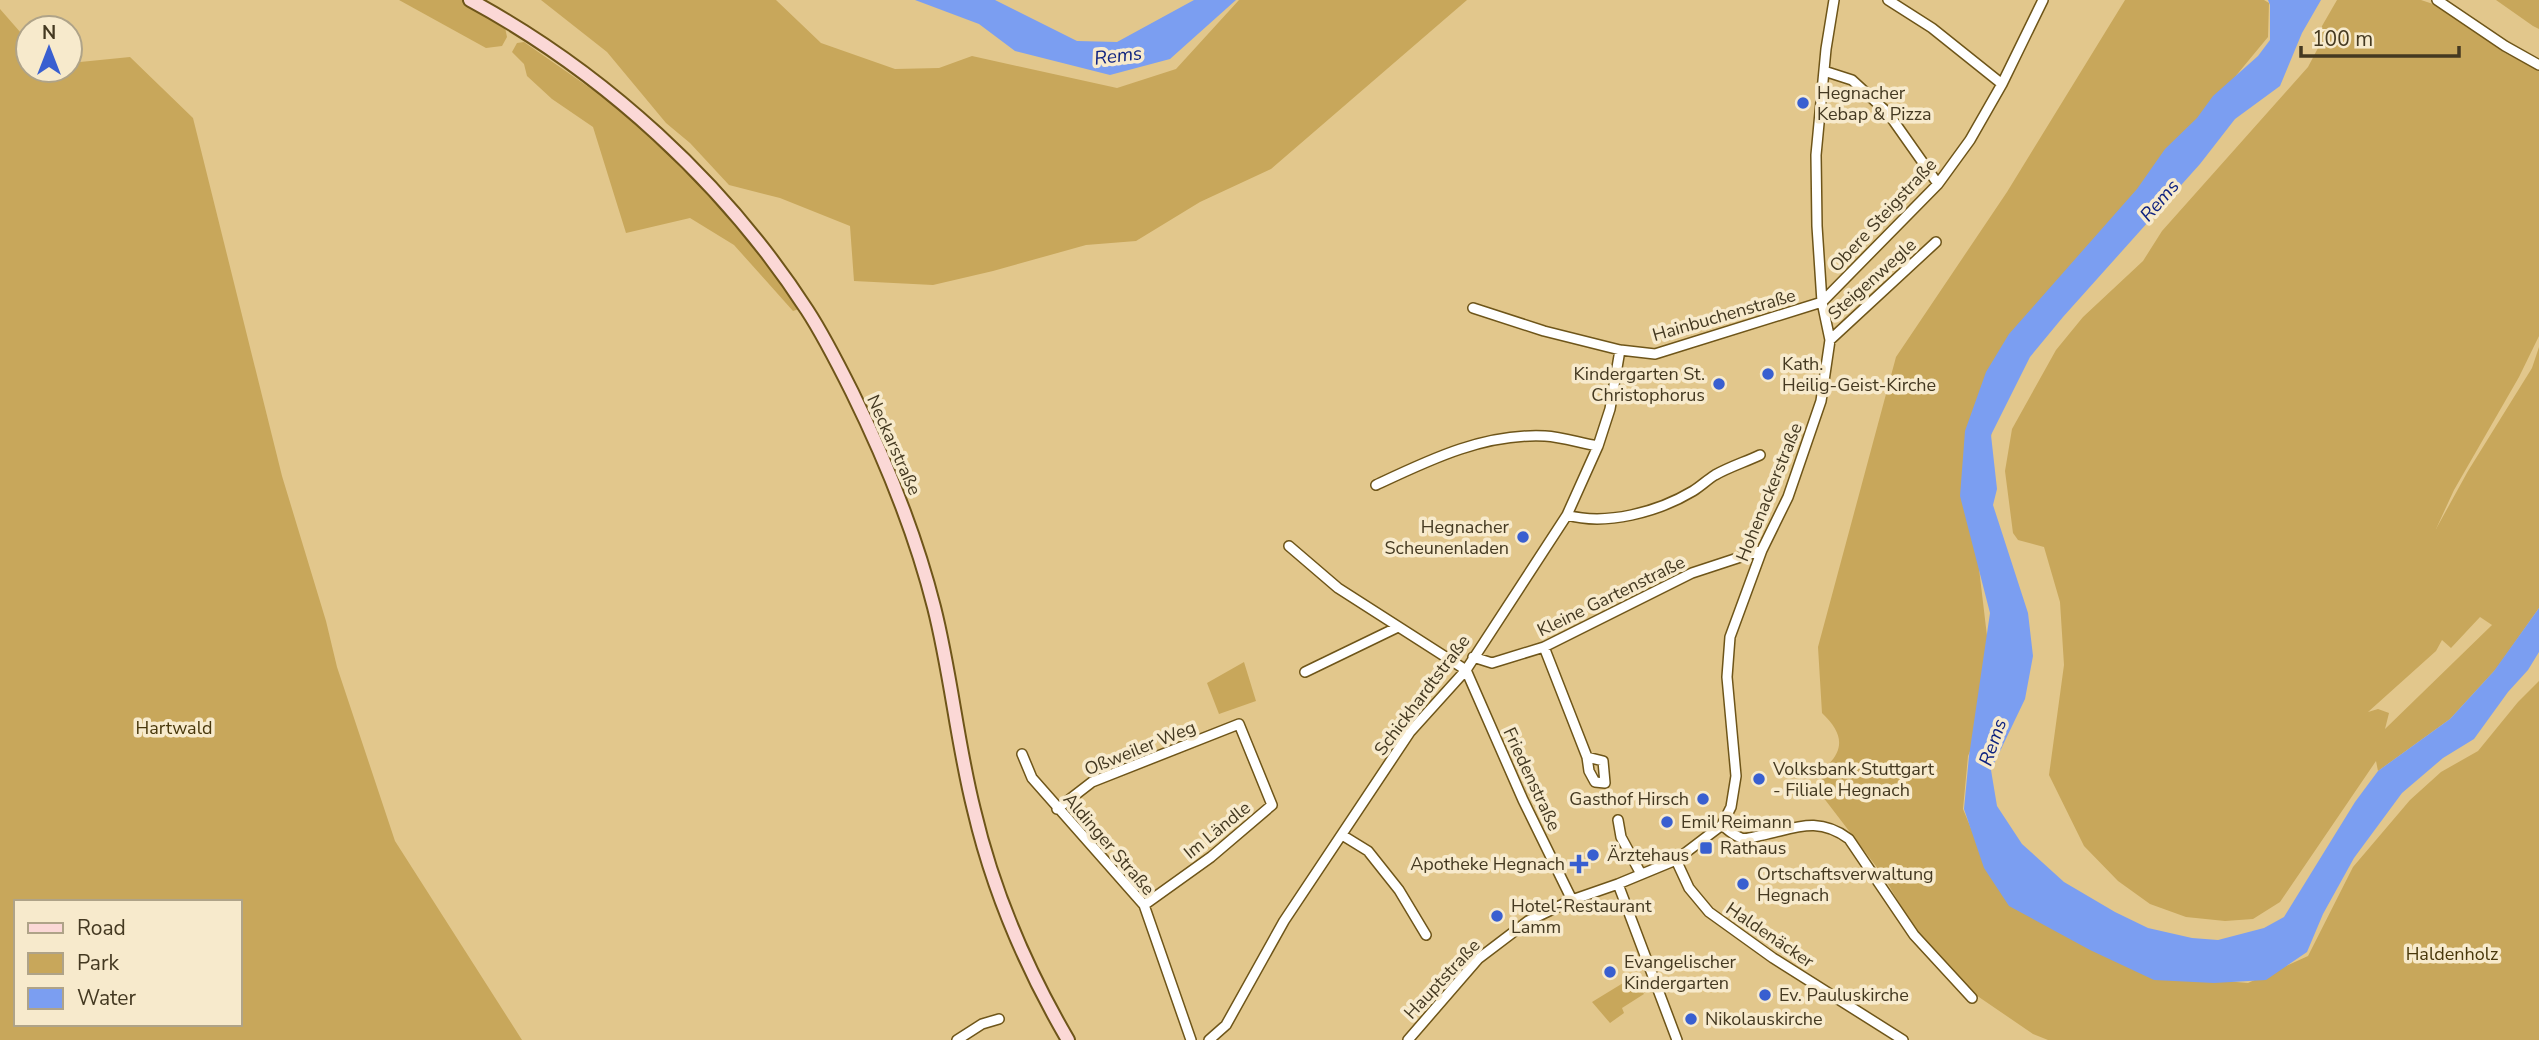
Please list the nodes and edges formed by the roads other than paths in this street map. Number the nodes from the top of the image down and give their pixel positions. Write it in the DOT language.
graph roads {
  1 [pos="470,0"];
  2 [pos="1834,0"];
  3 [pos="1888,0"];
  4 [pos="2043,0"];
  5 [pos="2437,0"];
  6 [pos="2539,65"];
  7 [pos="1824,71"];
  8 [pos="2002,85"];
  9 [pos="1938,184"];
  10 [pos="1936,242"];
  11 [pos="1822,302"];
  12 [pos="1473,308"];
  13 [pos="1830,340"];
  14 [pos="1620,350"];
  15 [pos="1598,446"];
  16 [pos="1760,455"];
  17 [pos="1376,485"];
  18 [pos="1567,515"];
  19 [pos="1289,546"];
  20 [pos="1762,550"];
  21 [pos="1398,627"];
  22 [pos="1544,647"];
  23 [pos="1474,657"];
  24 [pos="1466,670"];
  25 [pos="1305,672"];
  26 [pos="1239,724"];
  27 [pos="1022,754"];
  28 [pos="1587,757"];
  29 [pos="1057,809"];
  30 [pos="1618,820"];
  31 [pos="1722,825"];
  32 [pos="1342,835"];
  33 [pos="1676,860"];
  34 [pos="1641,874"];
  35 [pos="1618,884"];
  36 [pos="1572,900"];
  37 [pos="1144,905"];
  38 [pos="1426,935"];
  39 [pos="1972,998"];
  40 [pos="999,1019"];
  41 [pos="957,1040"];
  42 [pos="1068,1040"];
  43 [pos="1191,1040"];
  44 [pos="1209,1040"];
  45 [pos="1408,1040"];
  46 [pos="1677,1040"];
  47 [pos="1903,1040"];
  1 -- 42 [label="main road, Neckarstraße"];
  2 -- 7 [label="street, Hohenackerstraße"];
  3 -- 8 [label="street"];
  4 -- 8 [label="street, Obere Steigstraße"];
  5 -- 6 [label="street"];
  7 -- 9 [label="street"];
  7 -- 11 [label="street, Hohenackerstraße"];
  8 -- 9 [label="street, Obere Steigstraße"];
  9 -- 11 [label="street, Obere Steigstraße"];
  10 -- 13 [label="street, Steigenwegle"];
  11 -- 13 [label="street, Hohenackerstraße"];
  11 -- 14 [label="street, Hainbuchenstraße"];
  12 -- 14 [label="street, Hainbuchenstraße"];
  13 -- 20 [label="street, Hohenackerstraße"];
  14 -- 15 [label="street, Schickhardtstraße"];
  15 -- 17 [label="street"];
  15 -- 18 [label="street, Schickhardtstraße"];
  16 -- 18 [label="street"];
  18 -- 23 [label="street, Schickhardtstraße"];
  19 -- 21 [label="street"];
  20 -- 22 [label="street, Kleine Gartenstraße"];
  20 -- 31 [label="street, Hohenackerstraße"];
  21 -- 24 [label="street"];
  21 -- 25 [label="street"];
  22 -- 23 [label="street, Kleine Gartenstraße"];
  22 -- 28 [label="street"];
  23 -- 24 [label="street, Schickhardtstraße"];
  24 -- 32 [label="street, Schickhardtstraße"];
  24 -- 36 [label="street, Friedenstraße"];
  26 -- 29 [label="street, Oßweiler Weg"];
  26 -- 37 [label="street, Im Ländle"];
  27 -- 29 [label="street, Aldinger Straße"];
  29 -- 37 [label="street, Aldinger Straße"];
  30 -- 34 [label="street"];
  31 -- 33 [label="street, Hauptstraße"];
  31 -- 39 [label="street"];
  32 -- 38 [label="street"];
  32 -- 44 [label="street, Schickhardtstraße"];
  33 -- 34 [label="street, Hauptstraße"];
  33 -- 47 [label="street, Haldenäcker"];
  34 -- 35 [label="street, Hauptstraße"];
  35 -- 36 [label="street, Hauptstraße"];
  35 -- 46 [label="street"];
  36 -- 45 [label="street, Hauptstraße"];
  37 -- 43 [label="street, Aldinger Straße"];
  40 -- 41 [label="street"];
}
